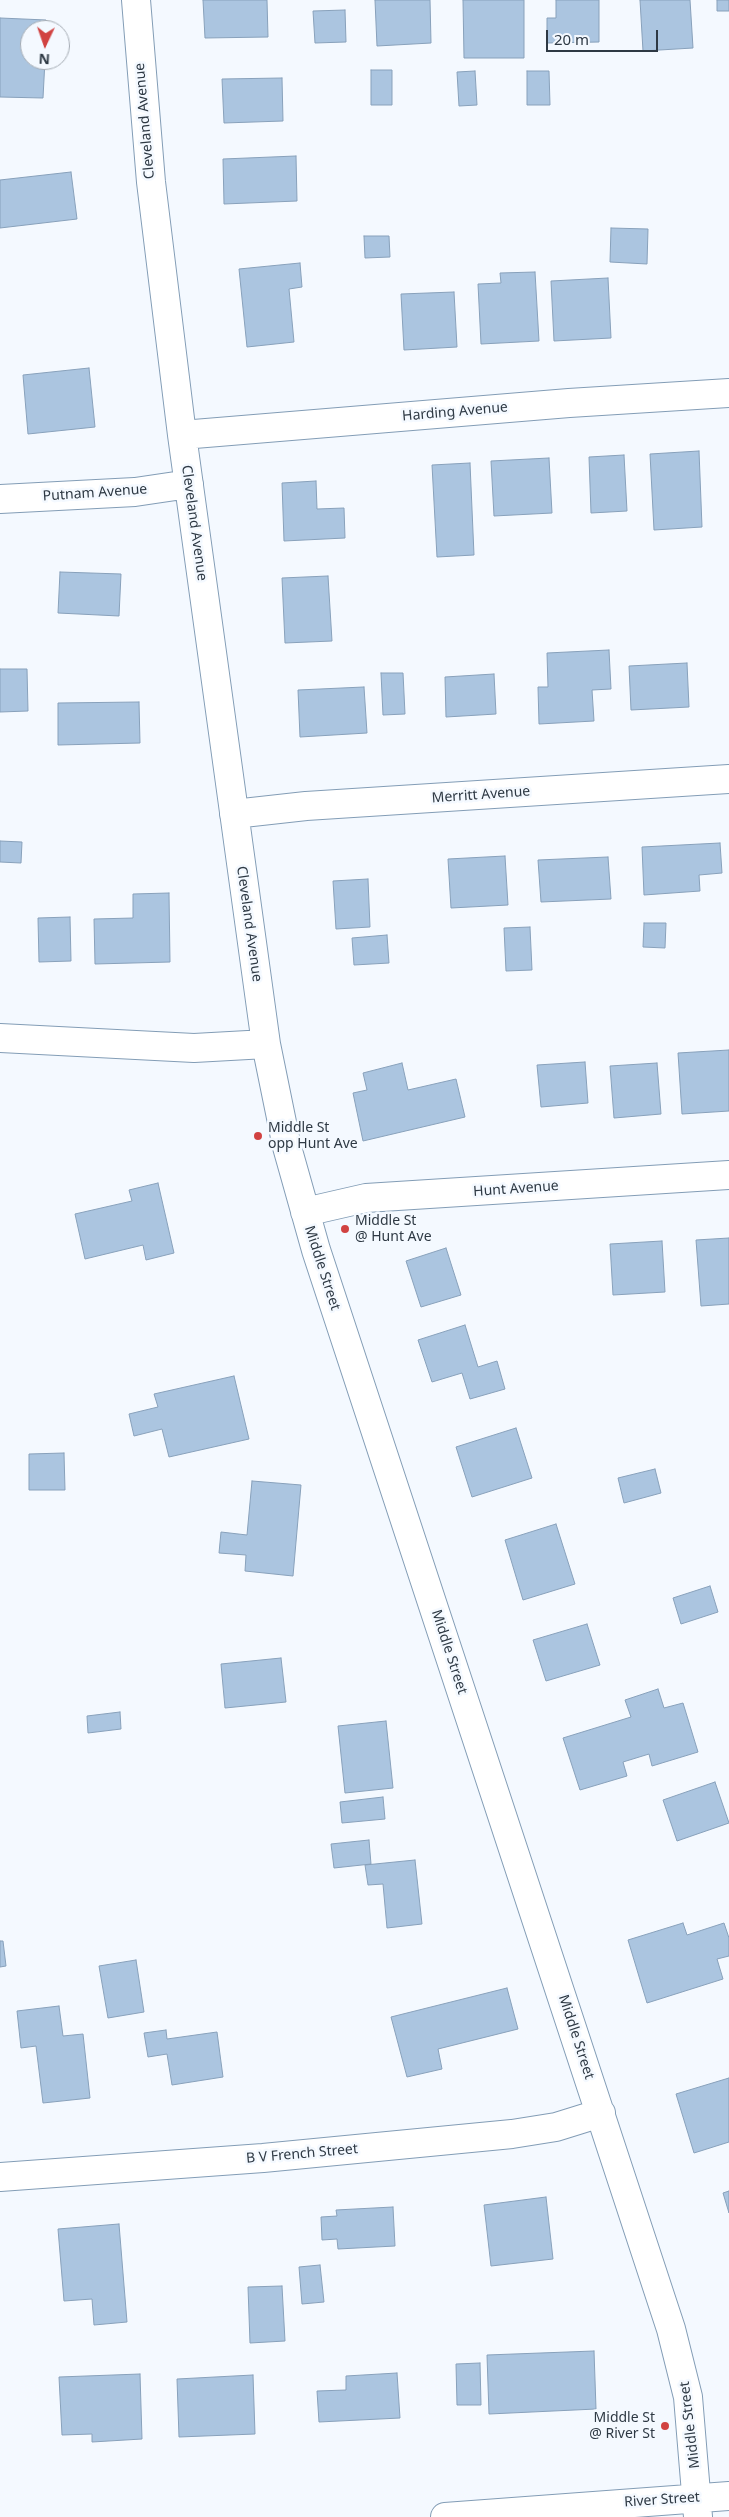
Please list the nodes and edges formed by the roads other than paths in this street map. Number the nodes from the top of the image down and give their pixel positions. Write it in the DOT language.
graph roads {
  1 [pos="136,0"];
  2 [pos="729,393"];
  3 [pos="182,436"];
  4 [pos="189,484"];
  5 [pos="0,499"];
  6 [pos="729,779"];
  7 [pos="234,814"];
  8 [pos="0,1038"];
  9 [pos="266,1044"];
  10 [pos="729,1175"];
  11 [pos="305,1212"];
  12 [pos="600,2113"];
  13 [pos="0,2177"];
  14 [pos="729,2496"];
  15 [pos="698,2507"];
  16 [pos="445,2517"];
  1 -- 3 [label="street, Cleveland Avenue"];
  2 -- 3 [label="street, Harding Avenue"];
  3 -- 4 [label="street, Cleveland Avenue"];
  4 -- 5 [label="street, Putnam Avenue"];
  4 -- 7 [label="street, Cleveland Avenue"];
  6 -- 7 [label="street, Merritt Avenue"];
  7 -- 9 [label="street, Cleveland Avenue"];
  8 -- 9 [label="street"];
  9 -- 11 [label="street, Middle Street"];
  10 -- 11 [label="street, Hunt Avenue"];
  11 -- 12 [label="street, Middle Street"];
  12 -- 13 [label="street, B V French Street"];
  12 -- 15 [label="street, Middle Street"];
  14 -- 15 [label="street, River Street"];
  15 -- 16 [label="street, River Street"];
}
